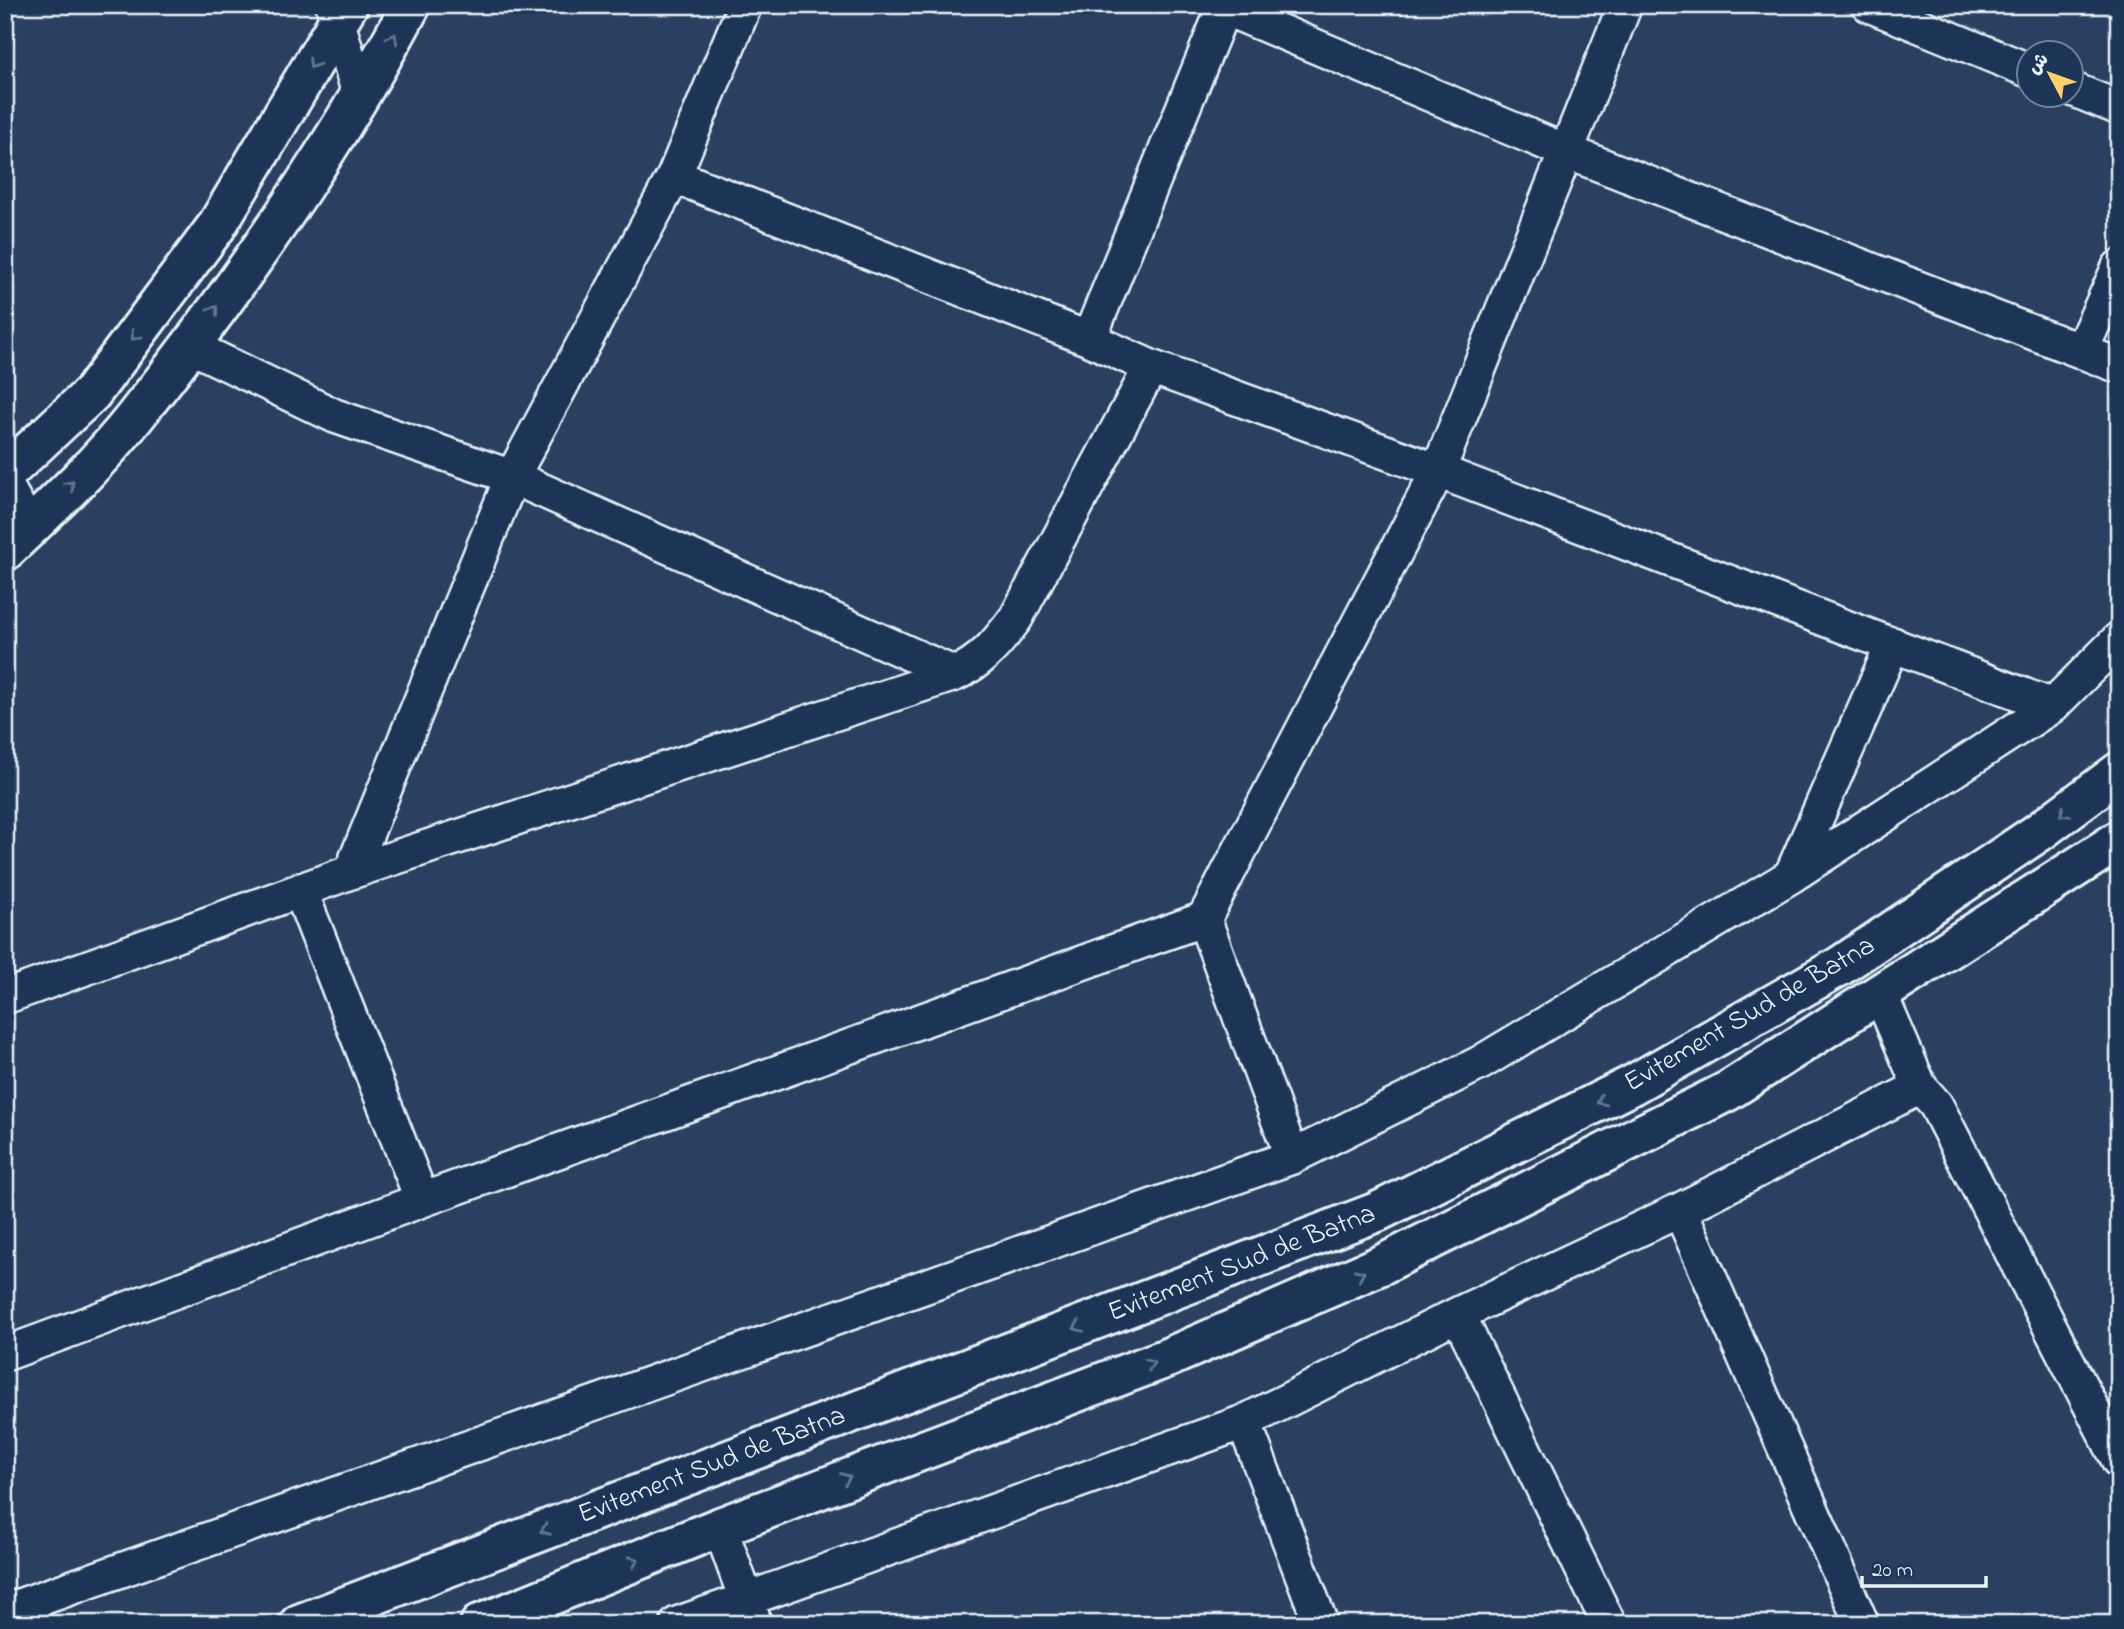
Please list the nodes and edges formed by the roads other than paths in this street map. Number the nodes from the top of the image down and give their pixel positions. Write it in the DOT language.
graph roads {
  1 [pos="411,5"];
  2 [pos="745,5"];
  3 [pos="1625,5"];
  4 [pos="1870,5"];
  5 [pos="1222,6"];
  6 [pos="339,11"];
  7 [pos="2016,66"];
  8 [pos="2086,95"];
  9 [pos="360,97"];
  10 [pos="2119,108"];
  11 [pos="1565,151"];
  12 [pos="674,176"];
  13 [pos="2119,267"];
  14 [pos="1090,339"];
  15 [pos="188,345"];
  16 [pos="2081,351"];
  17 [pos="2119,366"];
  18 [pos="1151,367"];
  19 [pos="1438,471"];
  20 [pos="5,474"];
  21 [pos="512,477"];
  22 [pos="5,484"];
  23 [pos="18,539"];
  24 [pos="2119,639"];
  25 [pos="1893,644"];
  26 [pos="955,674"];
  27 [pos="2052,706"];
  28 [pos="2119,772"];
  29 [pos="2119,840"];
  30 [pos="351,872"];
  31 [pos="1791,876"];
  32 [pos="300,890"];
  33 [pos="1204,919"];
  34 [pos="1880,995"];
  35 [pos="5,997"];
  36 [pos="1920,1087"];
  37 [pos="1292,1157"];
  38 [pos="422,1200"];
  39 [pos="1679,1210"];
  40 [pos="1458,1314"];
  41 [pos="5,1354"];
  42 [pos="1244,1422"];
  43 [pos="2119,1461"];
  44 [pos="720,1527"];
  45 [pos="5,1611"];
  46 [pos="751,1611"];
  47 [pos="299,1624"];
  48 [pos="480,1624"];
  49 [pos="677,1624"];
  50 [pos="1321,1624"];
  51 [pos="1609,1624"];
  52 [pos="1862,1624"];
  9 -- 1 [label="main road, one-way"];
  2 -- 12 [label="street"];
  3 -- 11 [label="street"];
  4 -- 7 [label="street"];
  5 -- 11 [label="street"];
  5 -- 14 [label="street"];
  6 -- 9 [label="street"];
  6 -- 20 [label="main road, one-way"];
  8 -- 10 [label="street"];
  15 -- 9 [label="main road, one-way"];
  11 -- 16 [label="street"];
  11 -- 19 [label="street"];
  12 -- 14 [label="street"];
  12 -- 21 [label="street"];
  13 -- 16 [label="street"];
  14 -- 18 [label="street"];
  15 -- 21 [label="street"];
  23 -- 15 [label="main road, one-way"];
  16 -- 17 [label="street"];
  18 -- 19 [label="street"];
  18 -- 26 [label="street"];
  19 -- 25 [label="street"];
  19 -- 33 [label="street"];
  21 -- 26 [label="street"];
  21 -- 30 [label="street"];
  22 -- 23 [label="street"];
  24 -- 27 [label="street"];
  25 -- 27 [label="street"];
  25 -- 31 [label="street"];
  26 -- 30 [label="street"];
  27 -- 31 [label="street"];
  28 -- 47 [label="main road, Evitement Sud de Batna, one-way"];
  29 -- 34 [label="main road, Evitement Sud de Batna"];
  30 -- 32 [label="street"];
  31 -- 37 [label="street"];
  32 -- 35 [label="street"];
  32 -- 38 [label="street"];
  33 -- 37 [label="street"];
  33 -- 38 [label="street"];
  34 -- 36 [label="street"];
  44 -- 34 [label="main road, Evitement Sud de Batna, one-way"];
  36 -- 39 [label="street"];
  36 -- 43 [label="street"];
  37 -- 45 [label="street"];
  38 -- 41 [label="street"];
  39 -- 40 [label="street"];
  39 -- 52 [label="street"];
  40 -- 42 [label="street"];
  40 -- 51 [label="street"];
  42 -- 46 [label="street"];
  42 -- 50 [label="street"];
  44 -- 46 [label="street"];
  48 -- 44 [label="main road, Evitement Sud de Batna, one-way"];
  46 -- 49 [label="street"];
}
